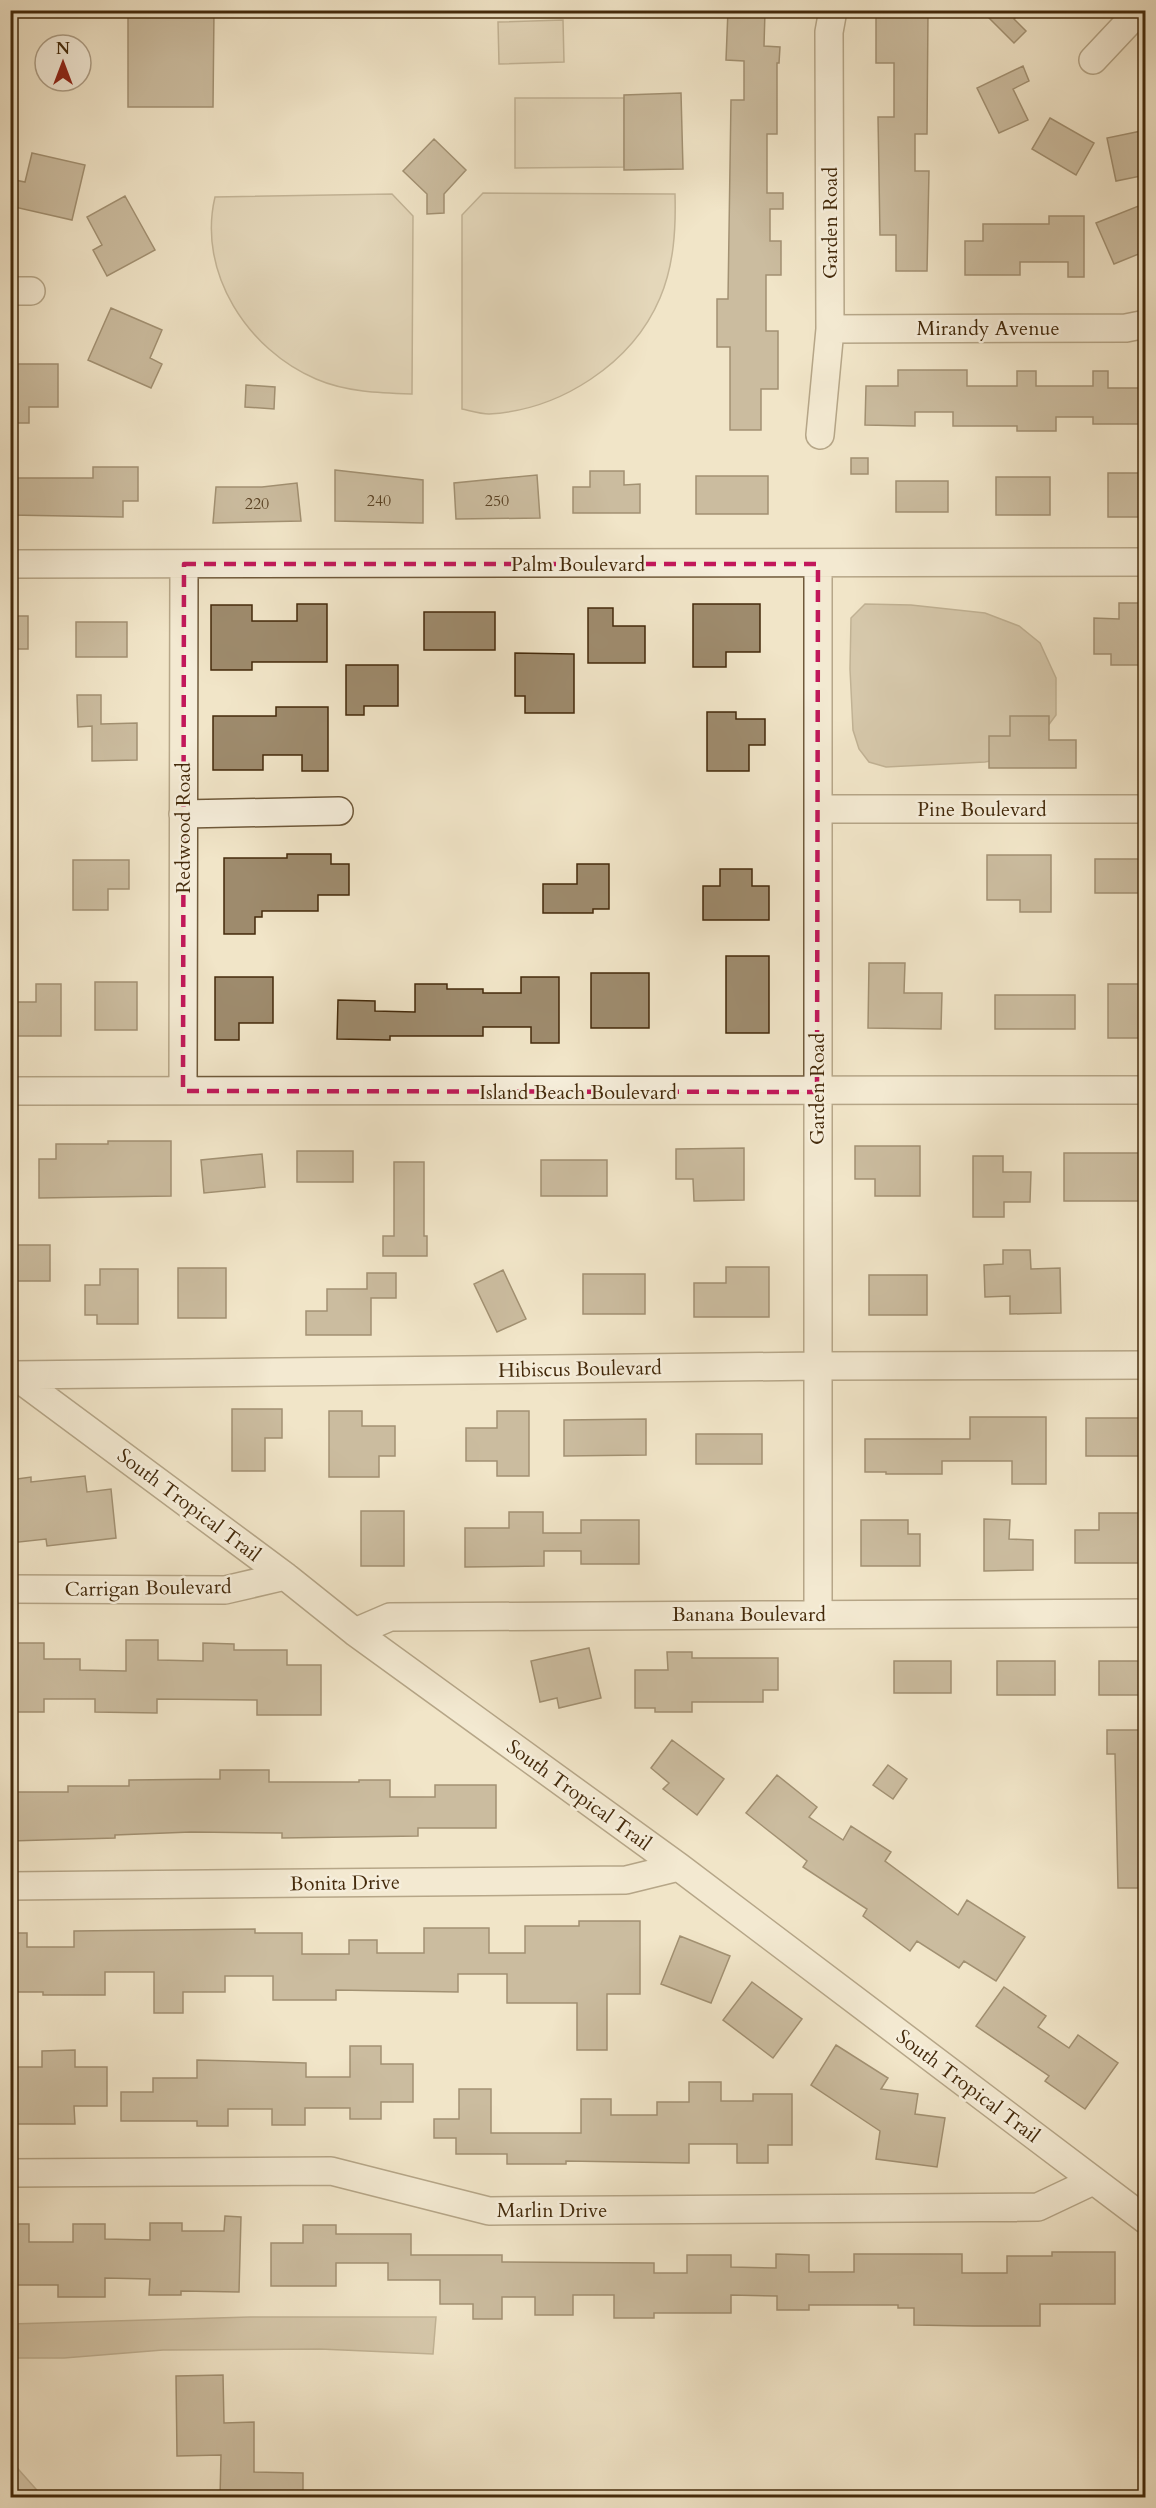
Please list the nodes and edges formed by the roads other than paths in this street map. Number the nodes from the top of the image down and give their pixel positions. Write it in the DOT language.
graph roads {
  1 [pos="833,10"];
  2 [pos="1140,10"];
  3 [pos="1093,60"];
  4 [pos="1146,324"];
  5 [pos="830,329"];
  6 [pos="820,435"];
  7 [pos="1146,562"];
  8 [pos="10,564"];
  9 [pos="184,564"];
  10 [pos="819,564"];
  11 [pos="819,809"];
  12 [pos="1146,809"];
  13 [pos="339,811"];
  14 [pos="183,814"];
  15 [pos="1146,1090"];
  16 [pos="10,1091"];
  17 [pos="183,1091"];
  18 [pos="817,1092"];
  19 [pos="1146,1365"];
  20 [pos="818,1366"];
  21 [pos="13,1373"];
  22 [pos="285,1576"];
  23 [pos="10,1589"];
  24 [pos="1146,1613"];
  25 [pos="818,1614"];
  26 [pos="355,1632"];
  27 [pos="679,1868"];
  28 [pos="10,1886"];
  29 [pos="10,2174"];
  30 [pos="1093,2181"];
  31 [pos="1146,2220"];
  1 -- 5 [label="street, Garden Road"];
  2 -- 3 [label="street"];
  4 -- 5 [label="street, Mirandy Avenue"];
  5 -- 6 [label="street, Garden Road"];
  7 -- 10 [label="street, Palm Boulevard"];
  8 -- 9 [label="street, Palm Boulevard"];
  9 -- 10 [label="street, Palm Boulevard"];
  9 -- 14 [label="street, Redwood Road"];
  10 -- 11 [label="street, Garden Road"];
  11 -- 12 [label="street, Pine Boulevard"];
  11 -- 18 [label="street, Garden Road"];
  13 -- 14 [label="street"];
  14 -- 17 [label="street, Redwood Road"];
  15 -- 18 [label="street, Island Beach Boulevard"];
  16 -- 17 [label="street, Island Beach Boulevard"];
  17 -- 18 [label="street, Island Beach Boulevard"];
  18 -- 20 [label="street, Garden Road"];
  19 -- 20 [label="street, Hibiscus Boulevard"];
  20 -- 21 [label="street, Hibiscus Boulevard"];
  20 -- 25 [label="street, Garden Road"];
  21 -- 22 [label="street, South Tropical Trail"];
  22 -- 23 [label="street, Carrigan Boulevard"];
  22 -- 26 [label="street, South Tropical Trail"];
  24 -- 25 [label="street, Banana Boulevard"];
  25 -- 26 [label="street, Banana Boulevard"];
  26 -- 27 [label="street, South Tropical Trail"];
  27 -- 28 [label="street, Bonita Drive"];
  27 -- 30 [label="street, South Tropical Trail"];
  29 -- 30 [label="street, Marlin Drive"];
  30 -- 31 [label="street, South Tropical Trail"];
}
